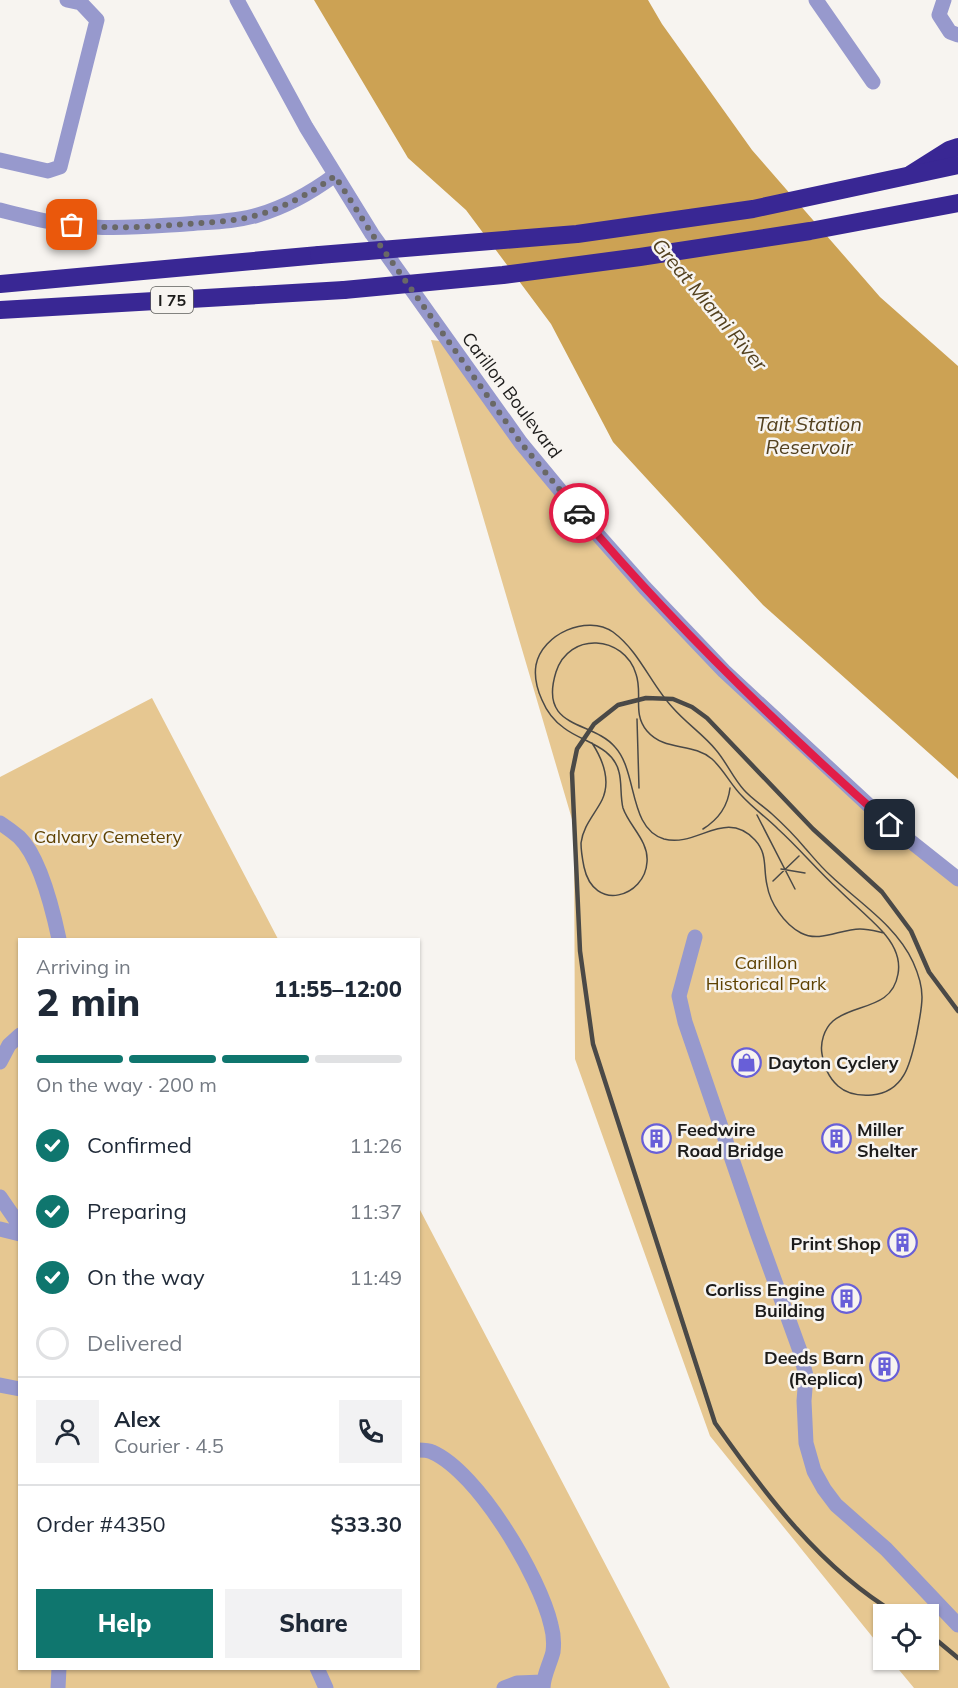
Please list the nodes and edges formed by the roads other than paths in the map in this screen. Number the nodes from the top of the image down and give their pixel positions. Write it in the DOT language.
graph roads {
  1 [pos="67,0"];
  2 [pos="237,0"];
  3 [pos="816,0"];
  4 [pos="944,0"];
  5 [pos="958,35"];
  6 [pos="873,82"];
  7 [pos="955,154"];
  8 [pos="0,160"];
  9 [pos="335,176"];
  10 [pos="958,203"];
  11 [pos="0,210"];
  12 [pos="0,284"];
  13 [pos="0,310"];
  14 [pos="0,823"];
  15 [pos="958,879"];
  16 [pos="694,937"];
  17 [pos="59,938"];
  18 [pos="18,1037"];
  19 [pos="0,1062"];
  20 [pos="0,1197"];
  21 [pos="18,1223"];
  22 [pos="0,1229"];
  23 [pos="18,1234"];
  24 [pos="0,1385"];
  25 [pos="18,1389"];
  26 [pos="420,1449"];
  27 [pos="957,1622"];
  28 [pos="59,1670"];
  29 [pos="318,1670"];
  30 [pos="543,1685"];
  31 [pos="58,1688"];
  32 [pos="326,1688"];
  33 [pos="504,1688"];
  1 -- 8 [label="street"];
  2 -- 9 [label="street, Carillon Boulevard"];
  3 -- 6 [label="street"];
  4 -- 5 [label="street"];
  7 -- 12 [label="highway, I 75, bridge"];
  9 -- 11 [label="street"];
  9 -- 15 [label="street, Carillon Boulevard"];
  10 -- 13 [label="highway, I 75, bridge"];
  14 -- 17 [label="street"];
  16 -- 27 [label="street"];
  18 -- 19 [label="street"];
  20 -- 21 [label="street"];
  22 -- 23 [label="street"];
  24 -- 25 [label="street"];
  26 -- 30 [label="street"];
  28 -- 31 [label="street"];
  29 -- 32 [label="street"];
  30 -- 33 [label="street"];
}
